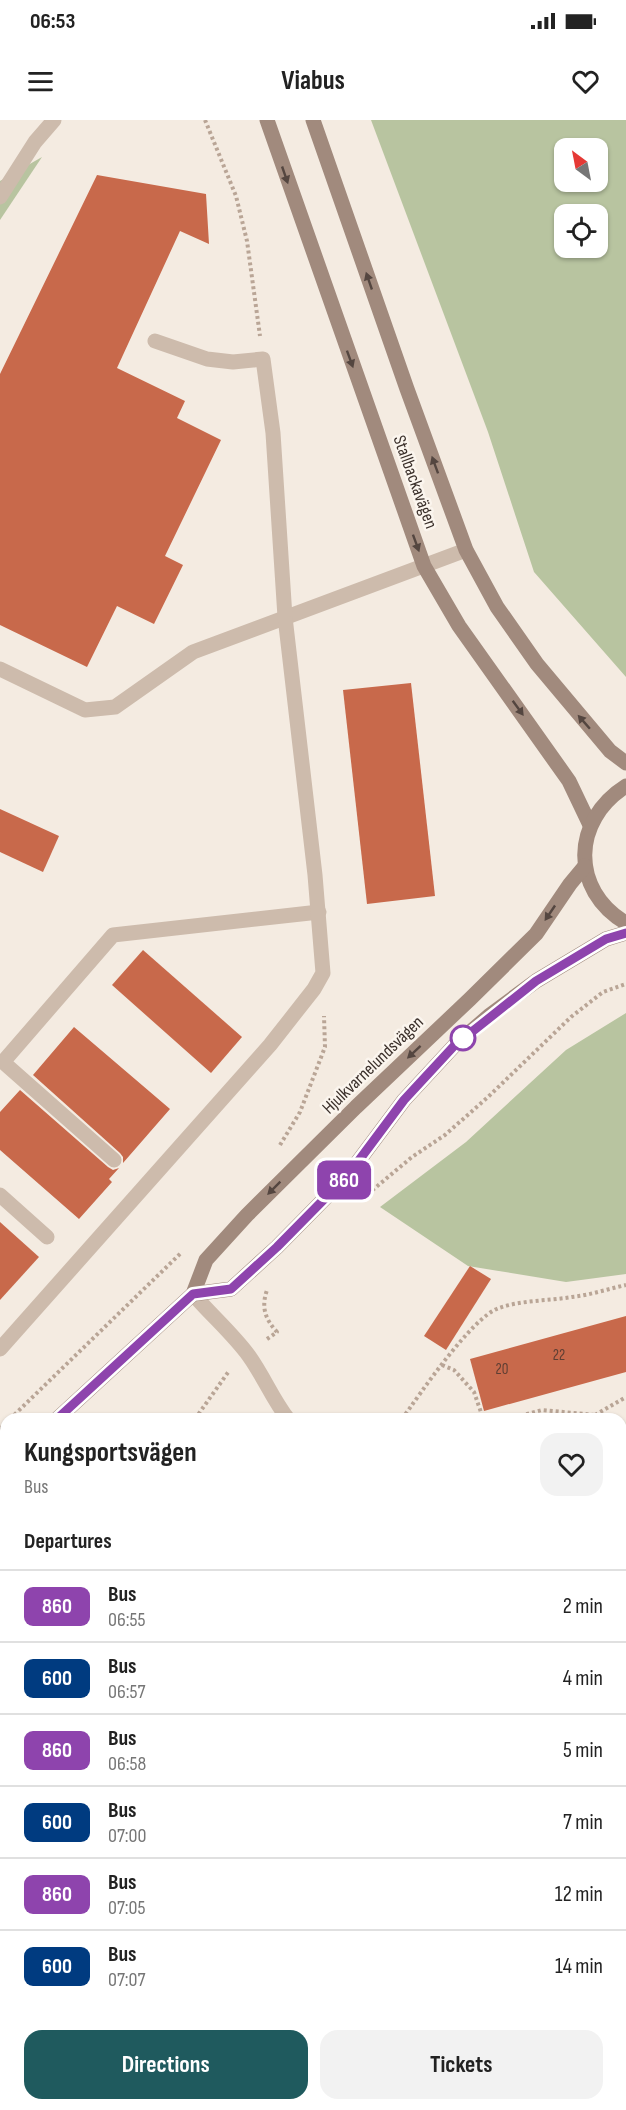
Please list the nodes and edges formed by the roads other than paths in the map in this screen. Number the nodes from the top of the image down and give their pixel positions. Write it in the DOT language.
graph roads {
  1 [pos="54,120"];
  2 [pos="267,120"];
  3 [pos="313,120"];
  4 [pos="0,197"];
  5 [pos="155,341"];
  6 [pos="466,550"];
  7 [pos="424,566"];
  8 [pos="285,617"];
  9 [pos="0,669"];
  10 [pos="626,763"];
  11 [pos="626,786"];
  12 [pos="590,825"];
  13 [pos="585,866"];
  14 [pos="319,912"];
  15 [pos="626,923"];
  16 [pos="626,933"];
  17 [pos="1,1064"];
  18 [pos="114,1160"];
  19 [pos="0,1195"];
  20 [pos="46,1237"];
  21 [pos="193,1294"];
  22 [pos="0,1348"];
  23 [pos="64,1413"];
  24 [pos="283,1413"];
  1 -- 4 [label="street"];
  2 -- 7 [label="street, Stallbackavägen, one-way"];
  6 -- 3 [label="street, Stallbackavägen, one-way"];
  5 -- 8 [label="street"];
  6 -- 7 [label="street"];
  10 -- 6 [label="street, Stallbackavägen, one-way"];
  7 -- 8 [label="street"];
  7 -- 12 [label="street, Stallbackavägen, one-way"];
  8 -- 9 [label="street"];
  8 -- 14 [label="street"];
  11 -- 12 [label="street"];
  12 -- 13 [label="street"];
  13 -- 15 [label="street"];
  13 -- 21 [label="street, Hjulkvarnelundsvägen, one-way"];
  14 -- 17 [label="street"];
  14 -- 22 [label="street"];
  16 -- 21 [label="street"];
  17 -- 18 [label="street"];
  19 -- 20 [label="street"];
  21 -- 23 [label="street, Hjulkvarnelundsvägen"];
  21 -- 24 [label="street"];
}
